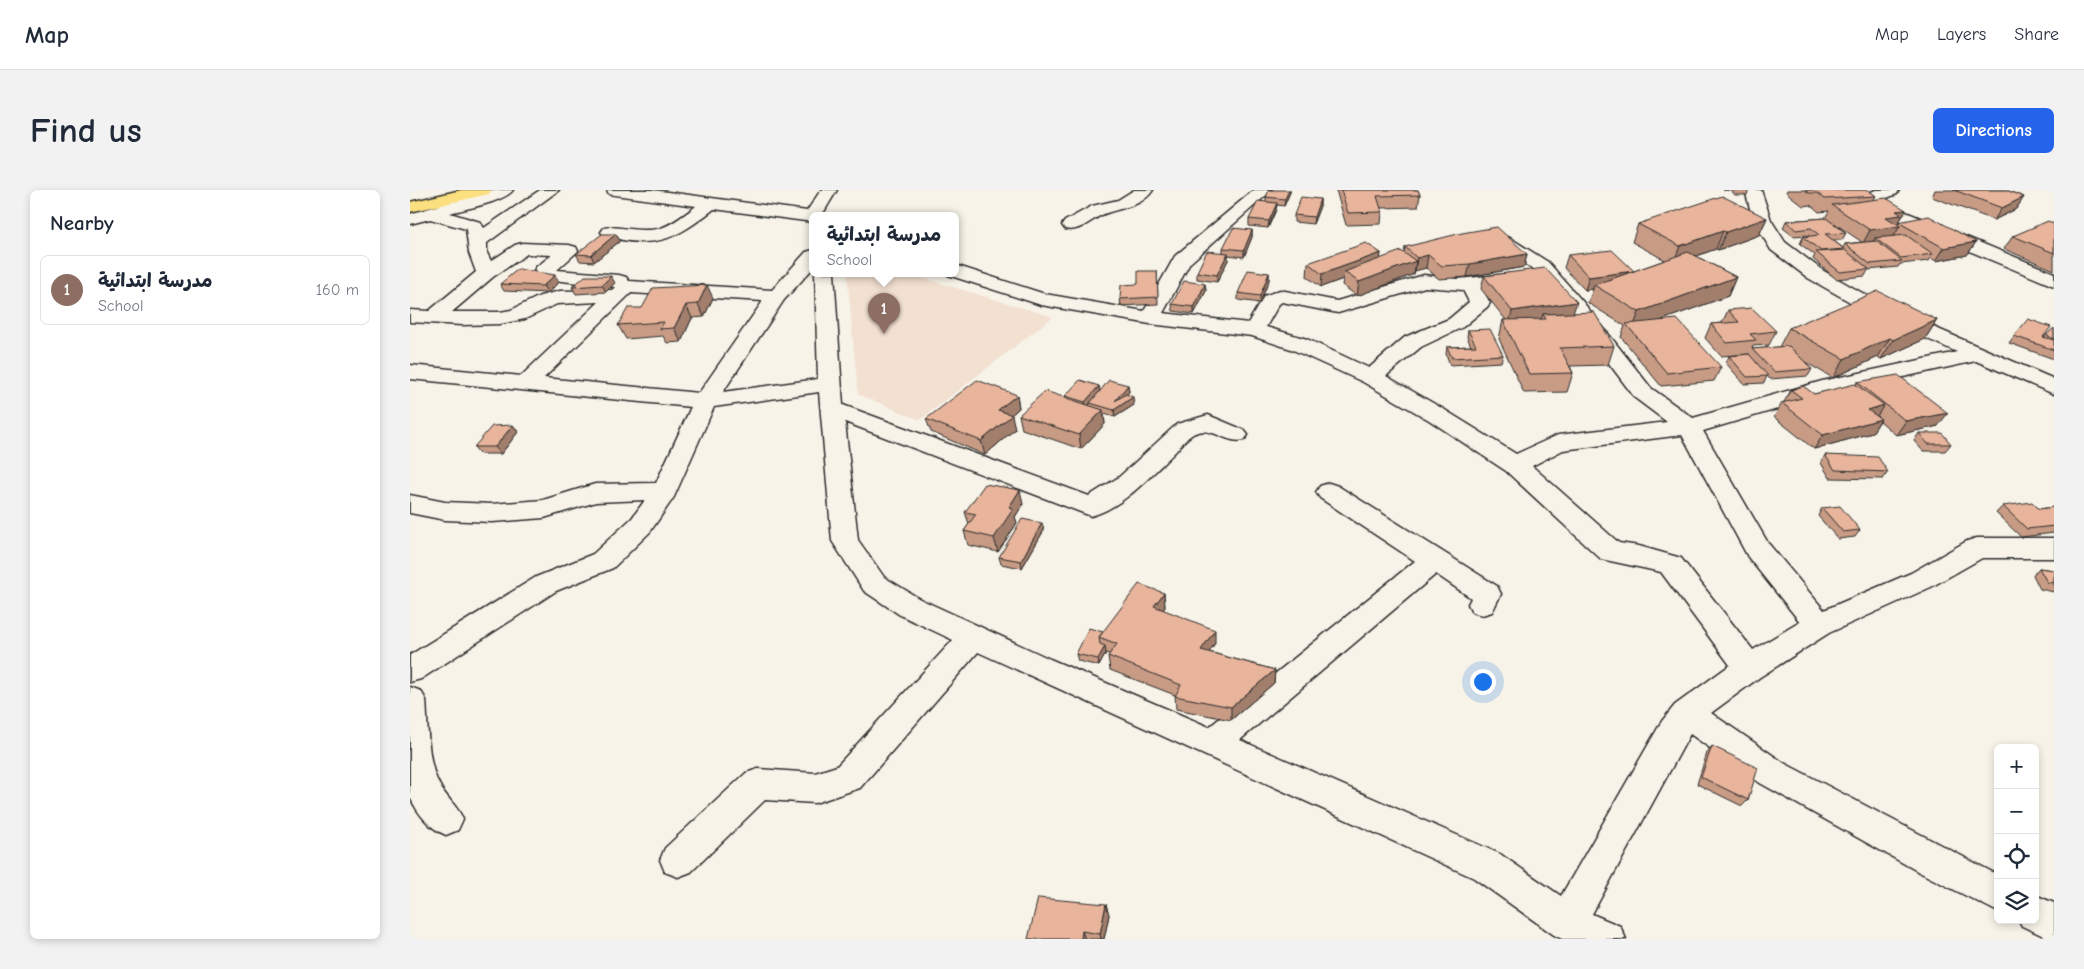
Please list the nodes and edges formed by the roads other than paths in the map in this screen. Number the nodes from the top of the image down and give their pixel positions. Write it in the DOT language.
graph roads {
  1 [pos="482,190"];
  2 [pos="505,190"];
  3 [pos="552,190"];
  4 [pos="615,190"];
  5 [pos="828,190"];
  6 [pos="1145,190"];
  7 [pos="1264,190"];
  8 [pos="1753,190"];
  9 [pos="1891,190"];
  10 [pos="711,203"];
  11 [pos="410,207"];
  12 [pos="815,212"];
  13 [pos="429,213"];
  14 [pos="809,215"];
  15 [pos="410,219"];
  16 [pos="1071,225"];
  17 [pos="610,232"];
  18 [pos="478,241"];
  19 [pos="1503,242"];
  20 [pos="809,261"];
  21 [pos="486,273"];
  22 [pos="959,273"];
  23 [pos="1550,275"];
  24 [pos="825,277"];
  25 [pos="2054,280"];
  26 [pos="1470,284"];
  27 [pos="622,291"];
  28 [pos="778,296"];
  29 [pos="410,316"];
  30 [pos="434,318"];
  31 [pos="1150,318"];
  32 [pos="1254,330"];
  33 [pos="1979,354"];
  34 [pos="410,372"];
  35 [pos="1370,377"];
  36 [pos="527,383"];
  37 [pos="2054,387"];
  38 [pos="830,396"];
  39 [pos="705,401"];
  40 [pos="1689,426"];
  41 [pos="1236,435"];
  42 [pos="1514,465"];
  43 [pos="665,491"];
  44 [pos="1329,492"];
  45 [pos="417,506"];
  46 [pos="2054,548"];
  47 [pos="1435,560"];
  48 [pos="1482,604"];
  49 [pos="1819,626"];
  50 [pos="974,637"];
  51 [pos="1749,668"];
  52 [pos="410,670"];
  53 [pos="410,700"];
  54 [pos="1686,714"];
  55 [pos="1212,743"];
  56 [pos="446,819"];
  57 [pos="678,860"];
  58 [pos="1994,892"];
  59 [pos="2039,915"];
  60 [pos="1567,922"];
  61 [pos="2054,922"];
  62 [pos="1607,939"];
  1 -- 11 [label="main road"];
  2 -- 13 [label="street"];
  3 -- 18 [label="street"];
  4 -- 10 [label="street"];
  5 -- 12 [label="street"];
  6 -- 16 [label="street"];
  7 -- 31 [label="street"];
  8 -- 33 [label="street"];
  9 -- 25 [label="street"];
  10 -- 14 [label="street"];
  10 -- 17 [label="street"];
  13 -- 15 [label="street"];
  13 -- 18 [label="street"];
  18 -- 21 [label="street"];
  19 -- 23 [label="street"];
  20 -- 28 [label="street"];
  21 -- 27 [label="street"];
  21 -- 30 [label="street"];
  22 -- 31 [label="street"];
  23 -- 26 [label="street"];
  23 -- 40 [label="street"];
  24 -- 38 [label="street"];
  26 -- 32 [label="street"];
  26 -- 35 [label="street"];
  27 -- 28 [label="street"];
  27 -- 30 [label="street"];
  27 -- 36 [label="street"];
  28 -- 39 [label="street"];
  29 -- 30 [label="street"];
  31 -- 32 [label="street"];
  32 -- 35 [label="street"];
  33 -- 37 [label="street"];
  33 -- 40 [label="street"];
  34 -- 36 [label="street"];
  35 -- 42 [label="street"];
  36 -- 39 [label="street"];
  38 -- 39 [label="street"];
  38 -- 41 [label="street"];
  38 -- 50 [label="street"];
  39 -- 43 [label="street"];
  40 -- 42 [label="street"];
  40 -- 49 [label="street"];
  42 -- 51 [label="street"];
  43 -- 45 [label="street"];
  43 -- 52 [label="street"];
  44 -- 47 [label="street"];
  46 -- 49 [label="street"];
  47 -- 48 [label="street"];
  47 -- 55 [label="street"];
  49 -- 51 [label="street"];
  50 -- 55 [label="street"];
  50 -- 57 [label="street"];
  51 -- 54 [label="street"];
  53 -- 56 [label="street"];
  54 -- 58 [label="street"];
  54 -- 60 [label="street"];
  55 -- 60 [label="street"];
  59 -- 61 [label="street"];
  60 -- 62 [label="street"];
}
